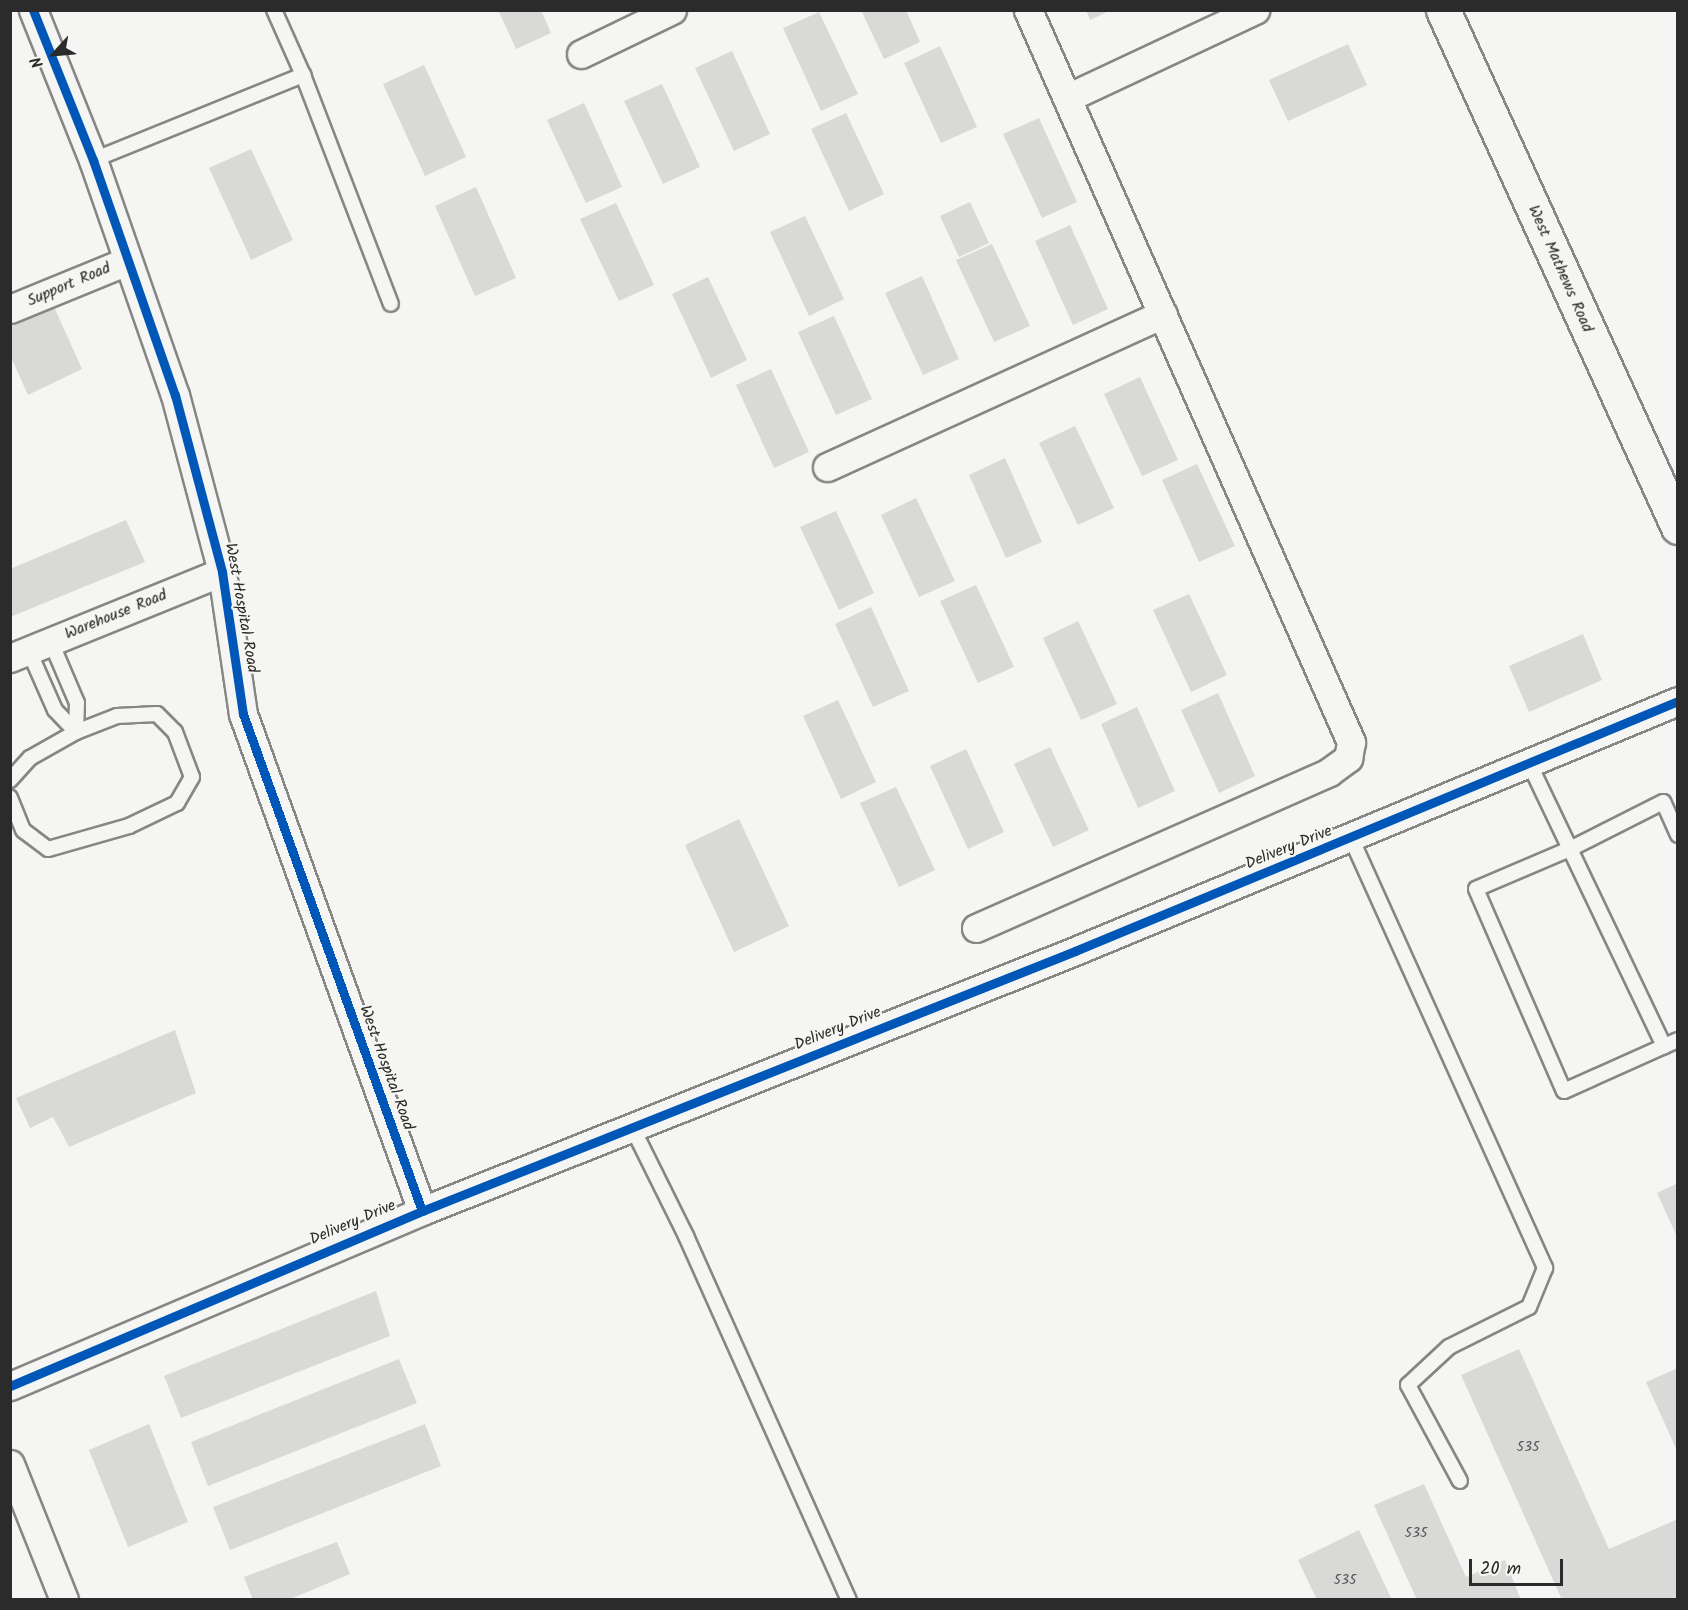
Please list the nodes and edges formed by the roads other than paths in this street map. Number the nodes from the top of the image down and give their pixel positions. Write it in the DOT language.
graph roads {
  1 [pos="33,10"];
  2 [pos="274,10"];
  3 [pos="672,10"];
  4 [pos="1028,10"];
  5 [pos="1256,10"];
  6 [pos="1443,10"];
  7 [pos="581,54"];
  8 [pos="303,75"];
  9 [pos="1067,98"];
  10 [pos="93,160"];
  11 [pos="127,261"];
  12 [pos="391,304"];
  13 [pos="10,309"];
  14 [pos="1163,314"];
  15 [pos="827,467"];
  16 [pos="1677,527"];
  17 [pos="222,572"];
  18 [pos="30,650"];
  19 [pos="1677,701"];
  20 [pos="76,732"];
  21 [pos="1529,763"];
  22 [pos="10,780"];
  23 [pos="10,798"];
  24 [pos="1677,835"];
  25 [pos="1351,838"];
  26 [pos="1572,848"];
  27 [pos="976,928"];
  28 [pos="1677,1040"];
  29 [pos="1664,1046"];
  30 [pos="632,1127"];
  31 [pos="422,1211"];
  32 [pos="10,1386"];
  33 [pos="10,1464"];
  34 [pos="1460,1480"];
  35 [pos="64,1599"];
  36 [pos="849,1599"];
  1 -- 10 [label="street, West Hospital Road"];
  2 -- 8 [label="lane"];
  3 -- 7 [label="street"];
  4 -- 9 [label="street"];
  5 -- 9 [label="street"];
  6 -- 16 [label="main road, West Mathews Road"];
  8 -- 10 [label="lane"];
  8 -- 12 [label="lane"];
  9 -- 14 [label="street"];
  10 -- 11 [label="street, West Hospital Road"];
  11 -- 13 [label="street, Support Road"];
  11 -- 17 [label="street, West Hospital Road"];
  14 -- 15 [label="street"];
  14 -- 27 [label="street"];
  17 -- 18 [label="street, Warehouse Road"];
  17 -- 31 [label="street, West Hospital Road"];
  18 -- 20 [label="lane"];
  18 -- 20 [label="lane"];
  19 -- 21 [label="street, Delivery Drive"];
  20 -- 22 [label="lane"];
  20 -- 23 [label="lane"];
  21 -- 25 [label="street, Delivery Drive"];
  21 -- 26 [label="lane"];
  24 -- 26 [label="lane"];
  25 -- 30 [label="street, Delivery Drive"];
  25 -- 34 [label="lane"];
  26 -- 29 [label="lane"];
  26 -- 29 [label="lane"];
  28 -- 29 [label="lane"];
  30 -- 31 [label="street, Delivery Drive"];
  30 -- 36 [label="lane"];
  31 -- 32 [label="street, Delivery Drive"];
  33 -- 35 [label="street"];
}
